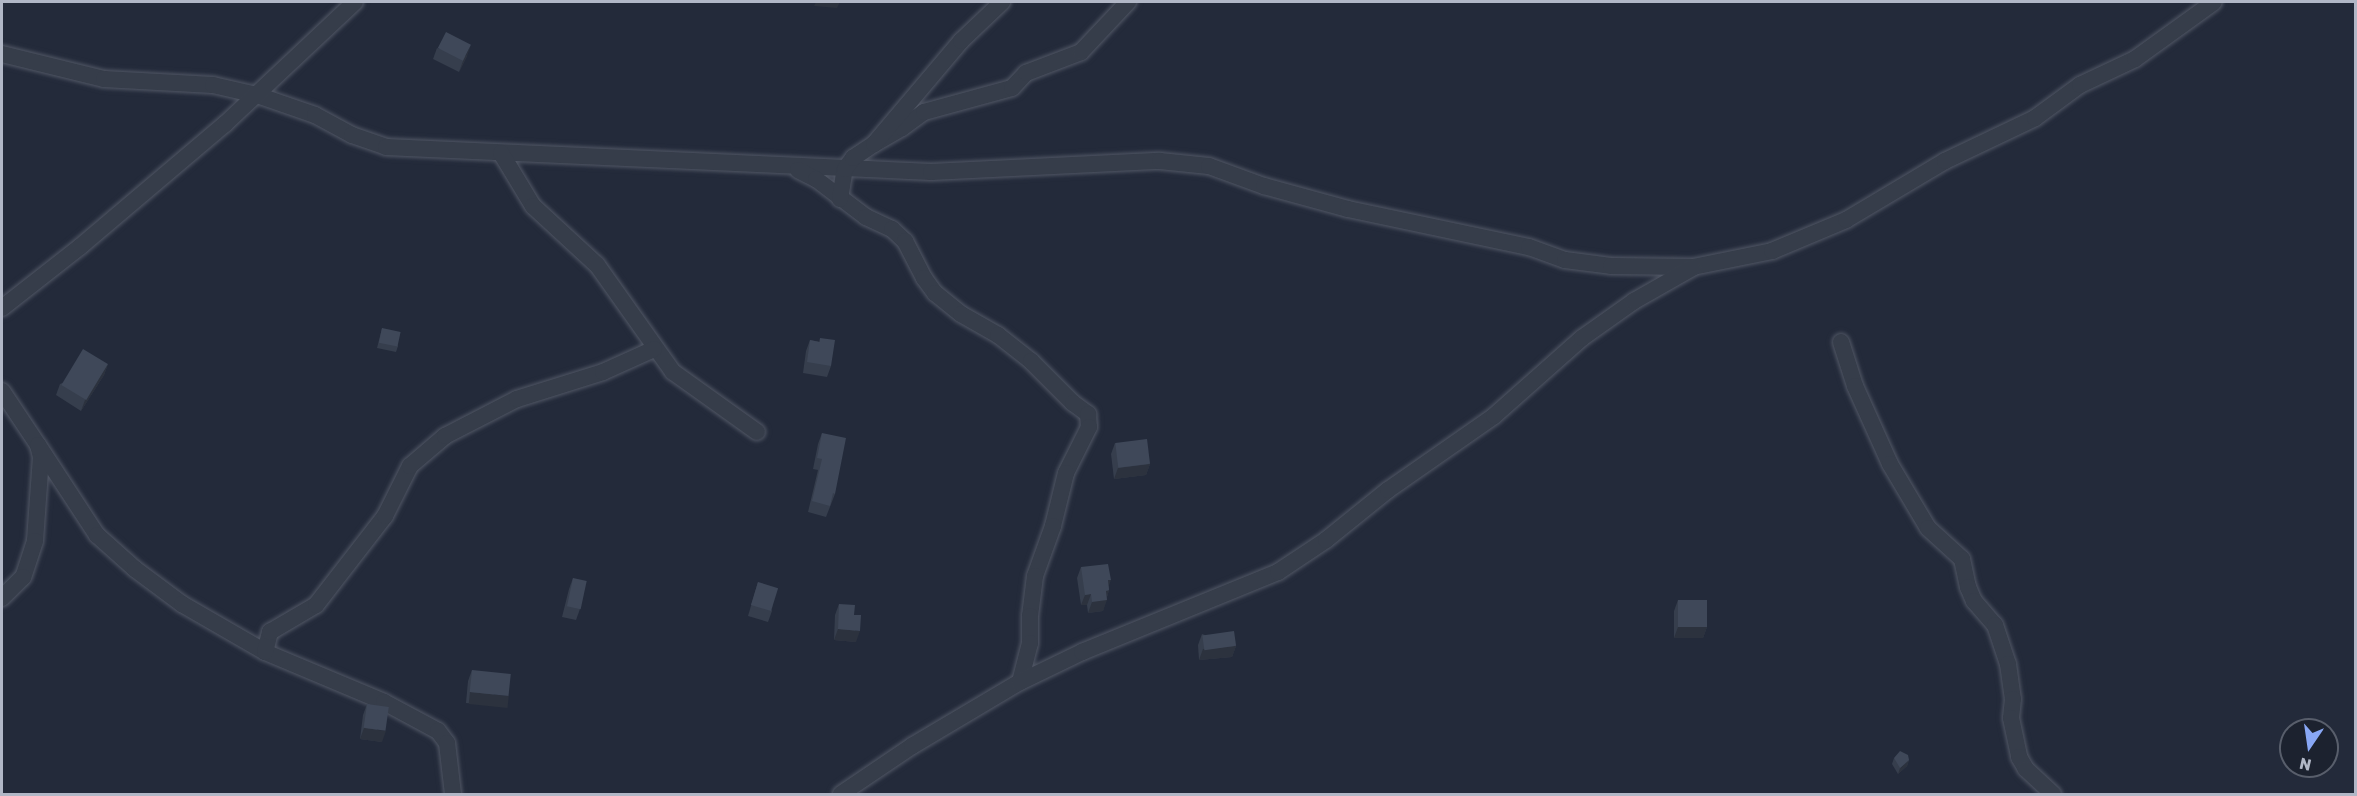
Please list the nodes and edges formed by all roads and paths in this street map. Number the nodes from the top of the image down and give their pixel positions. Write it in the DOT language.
graph roads {
  1 [pos="355,2"];
  2 [pos="1002,2"];
  3 [pos="1128,2"];
  4 [pos="2214,2"];
  5 [pos="2,54"];
  6 [pos="257,95"];
  7 [pos="874,144"];
  8 [pos="501,153"];
  9 [pos="791,167"];
  10 [pos="845,169"];
  11 [pos="840,199"];
  12 [pos="1693,267"];
  13 [pos="2,308"];
  14 [pos="1841,342"];
  15 [pos="654,349"];
  16 [pos="2,391"];
  17 [pos="757,432"];
  18 [pos="38,445"];
  19 [pos="2,598"];
  20 [pos="265,652"];
  21 [pos="1020,682"];
  22 [pos="453,795"];
  23 [pos="841,795"];
  24 [pos="2053,795"];
  1 -- 6 [label="street"];
  2 -- 7 [label="street"];
  3 -- 7 [label="street"];
  4 -- 12 [label="street"];
  5 -- 6 [label="street"];
  6 -- 8 [label="street"];
  6 -- 13 [label="street"];
  7 -- 10 [label="street"];
  8 -- 9 [label="street"];
  8 -- 15 [label="street"];
  9 -- 10 [label="street"];
  9 -- 11 [label="street"];
  10 -- 11 [label="street"];
  10 -- 12 [label="street"];
  11 -- 21 [label="street"];
  12 -- 21 [label="street"];
  14 -- 24 [label="street"];
  15 -- 17 [label="street"];
  15 -- 20 [label="street"];
  16 -- 18 [label="street"];
  18 -- 19 [label="street"];
  18 -- 20 [label="street"];
  20 -- 22 [label="street"];
  21 -- 23 [label="street"];
}
